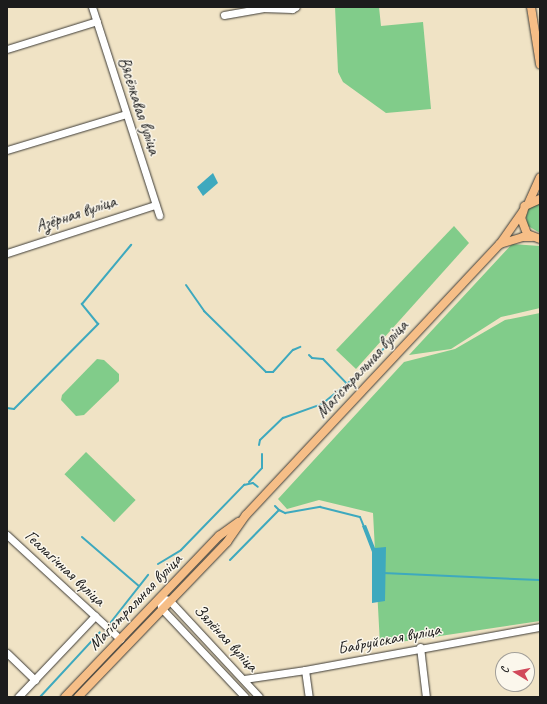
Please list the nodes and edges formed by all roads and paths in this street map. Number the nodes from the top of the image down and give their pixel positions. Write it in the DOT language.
graph roads {
  1 [pos="92,7"];
  2 [pos="296,7"];
  3 [pos="531,7"];
  4 [pos="224,15"];
  5 [pos="97,21"];
  6 [pos="7,49"];
  7 [pos="540,61"];
  8 [pos="126,114"];
  9 [pos="7,150"];
  10 [pos="540,177"];
  11 [pos="540,199"];
  12 [pos="529,202"];
  13 [pos="155,205"];
  14 [pos="522,212"];
  15 [pos="159,215"];
  16 [pos="538,239"];
  17 [pos="500,244"];
  18 [pos="7,253"];
  19 [pos="246,515"];
  20 [pos="7,535"];
  21 [pos="160,598"];
  22 [pos="169,600"];
  23 [pos="161,608"];
  24 [pos="95,616"];
  25 [pos="540,627"];
  26 [pos="120,639"];
  27 [pos="420,647"];
  28 [pos="7,653"];
  29 [pos="305,670"];
  30 [pos="244,679"];
  31 [pos="35,680"];
  32 [pos="18,697"];
  33 [pos="66,697"];
  34 [pos="78,697"];
  35 [pos="245,697"];
  36 [pos="259,697"];
  37 [pos="309,697"];
  38 [pos="426,697"];
  1 -- 5 [label="street, Вясёлкавая вуліца"];
  2 -- 4 [label="street"];
  3 -- 7 [label="main road"];
  5 -- 6 [label="street"];
  5 -- 8 [label="street, Вясёлкавая вуліца"];
  8 -- 9 [label="street"];
  8 -- 13 [label="street, Вясёлкавая вуліца"];
  10 -- 12 [label="main road, Магістральная вуліца"];
  11 -- 12 [label="main road"];
  12 -- 14 [label="main road, Магістральная вуліца"];
  13 -- 15 [label="street, Вясёлкавая вуліца"];
  13 -- 18 [label="street, Азёрная вуліца"];
  14 -- 16 [label="main road"];
  14 -- 17 [label="main road, Магістральная вуліца"];
  16 -- 17 [label="main road, Магістральная вуліца"];
  17 -- 19 [label="main road, Магістральная вуліца"];
  19 -- 21 [label="main road, Магістральная вуліца"];
  19 -- 22 [label="main road, Магістральная вуліца"];
  20 -- 24 [label="street, Геалагічная вуліца"];
  21 -- 22 [label="street"];
  21 -- 23 [label="street"];
  21 -- 26 [label="main road, Магістральная вуліца"];
  22 -- 23 [label="main road, Магістральная вуліца"];
  22 -- 30 [label="street, Зялёная вуліца"];
  23 -- 34 [label="main road, Магістральная вуліца"];
  23 -- 35 [label="street, Зялёная вуліца"];
  24 -- 26 [label="street, Геалагічная вуліца"];
  24 -- 31 [label="street"];
  25 -- 27 [label="street, Бабруйская вуліца"];
  26 -- 33 [label="main road, Магістральная вуліца"];
  27 -- 29 [label="street, Бабруйская вуліца"];
  27 -- 38 [label="street"];
  28 -- 31 [label="street"];
  29 -- 30 [label="street, Бабруйская вуліца"];
  29 -- 37 [label="street"];
  30 -- 36 [label="street, Зялёная вуліца"];
  31 -- 32 [label="street"];
}
